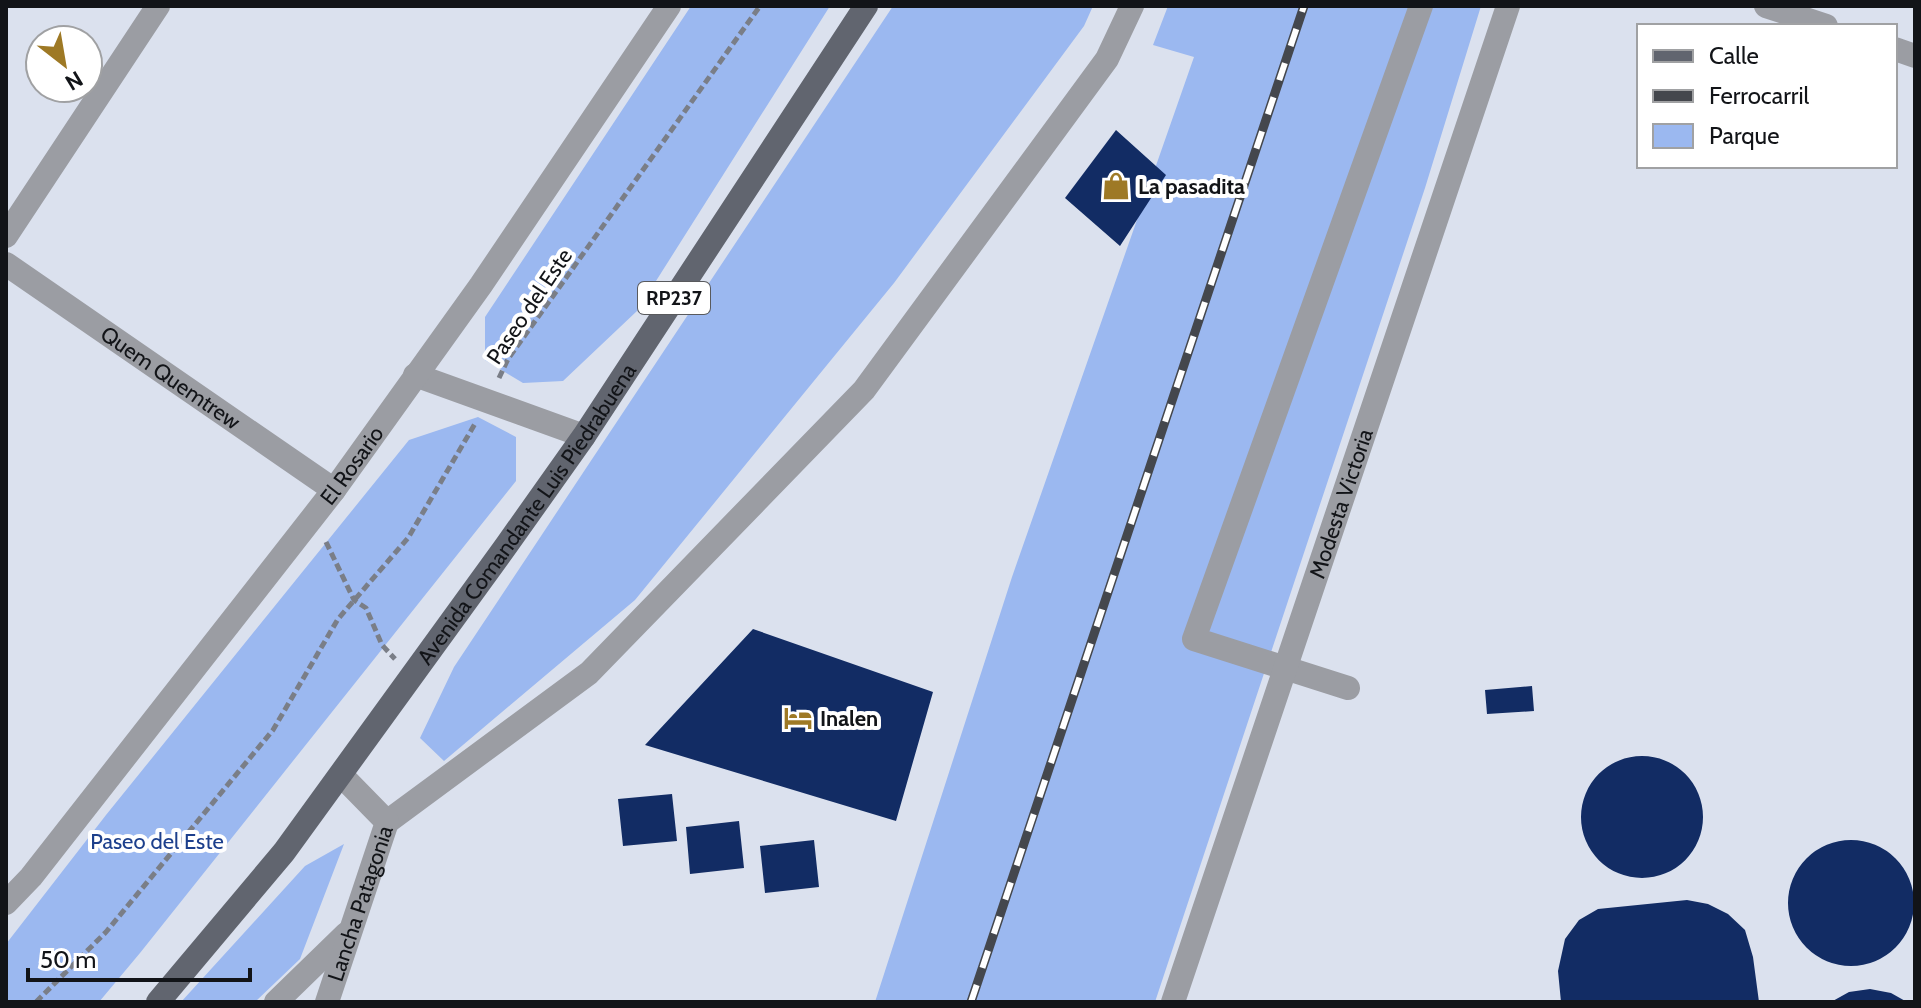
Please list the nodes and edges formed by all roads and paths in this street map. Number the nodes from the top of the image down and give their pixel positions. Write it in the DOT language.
graph roads {
  1 [pos="158,6"];
  2 [pos="669,6"];
  3 [pos="760,6"];
  4 [pos="866,6"];
  5 [pos="1132,6"];
  6 [pos="1421,6"];
  7 [pos="1508,6"];
  8 [pos="1766,6"];
  9 [pos="1820,24"];
  10 [pos="6,236"];
  11 [pos="6,264"];
  12 [pos="415,375"];
  13 [pos="489,401"];
  14 [pos="584,436"];
  15 [pos="334,490"];
  16 [pos="314,516"];
  17 [pos="354,600"];
  18 [pos="400,665"];
  19 [pos="1285,668"];
  20 [pos="1348,688"];
  21 [pos="342,776"];
  22 [pos="387,822"];
  23 [pos="6,903"];
  24 [pos="349,931"];
  25 [pos="36,1002"];
  26 [pos="158,1002"];
  27 [pos="276,1002"];
  28 [pos="327,1002"];
  29 [pos="1173,1002"];
  1 -- 10 [label="street"];
  2 -- 12 [label="street, El Rosario"];
  3 -- 13 [label="path, Paseo del Este"];
  4 -- 14 [label="main road, Avenida Comandante Luis Piedrabuena / RP237"];
  5 -- 22 [label="street"];
  6 -- 19 [label="street"];
  7 -- 19 [label="street, Modesta Victoria"];
  8 -- 9 [label="street"];
  11 -- 15 [label="street, Quem Quemtrew"];
  12 -- 13 [label="street"];
  12 -- 15 [label="street, El Rosario"];
  13 -- 14 [label="street"];
  13 -- 17 [label="path, Paseo del Este"];
  14 -- 21 [label="main road, Avenida Comandante Luis Piedrabuena / RP237"];
  15 -- 16 [label="street, El Rosario"];
  16 -- 17 [label="path"];
  16 -- 23 [label="street, El Rosario"];
  17 -- 18 [label="path"];
  17 -- 25 [label="path, Paseo del Este"];
  19 -- 20 [label="street"];
  19 -- 29 [label="street, Modesta Victoria"];
  21 -- 22 [label="street, Lancha Patagonia"];
  21 -- 26 [label="main road, Avenida Comandante Luis Piedrabuena / RP237"];
  22 -- 24 [label="street, Lancha Patagonia"];
  24 -- 27 [label="street"];
  24 -- 28 [label="street, Lancha Patagonia"];
}
